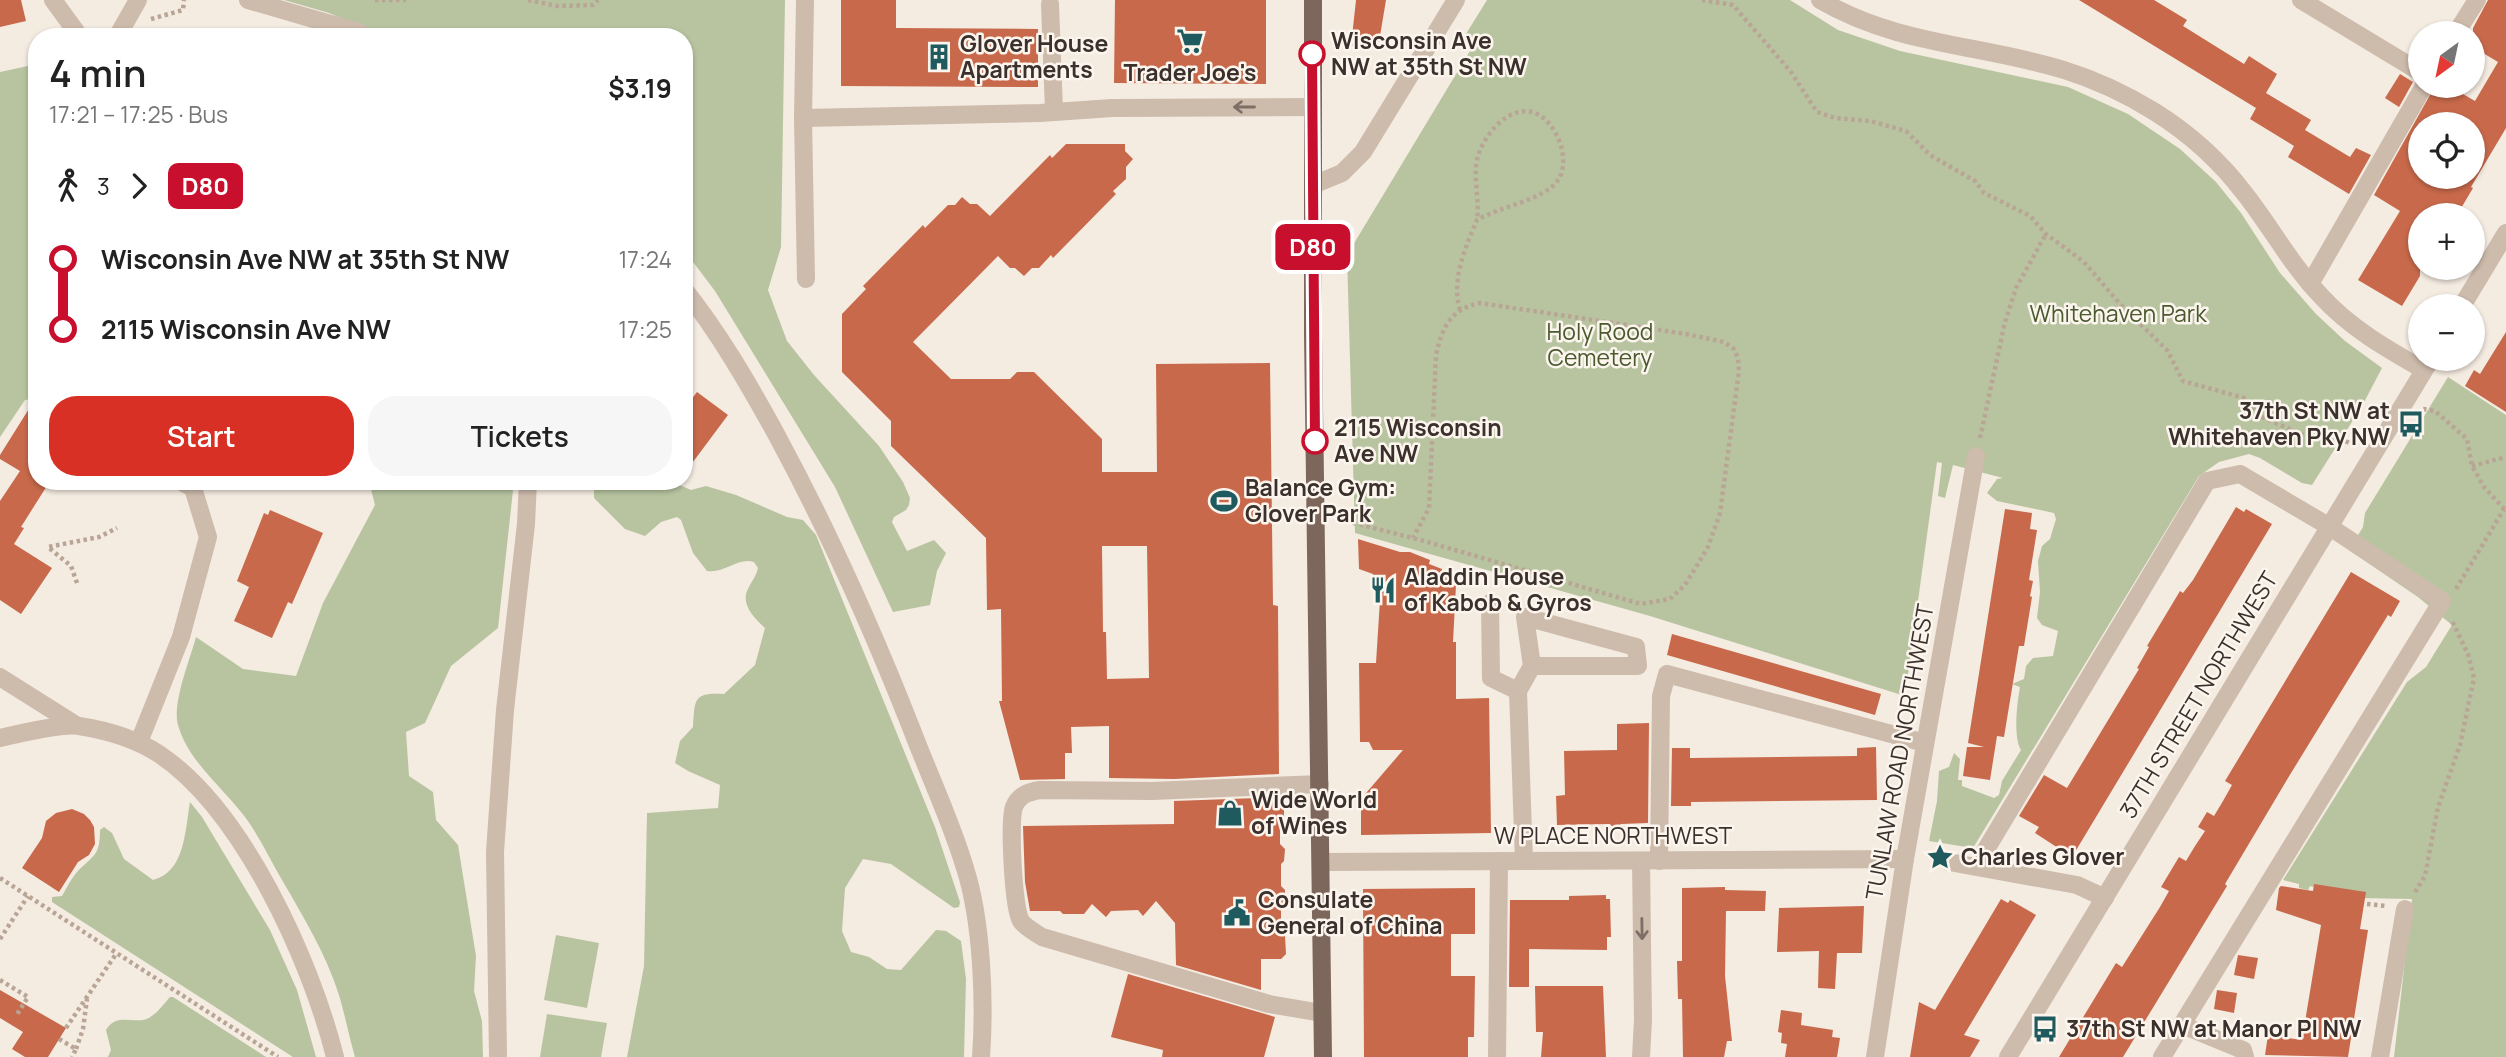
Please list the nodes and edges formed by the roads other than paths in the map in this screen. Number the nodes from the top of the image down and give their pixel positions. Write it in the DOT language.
graph roads {
  1 [pos="53,0"];
  2 [pos="138,0"];
  3 [pos="248,0"];
  4 [pos="805,0"];
  5 [pos="1312,0"];
  6 [pos="1456,0"];
  7 [pos="2301,0"];
  8 [pos="2477,0"];
  9 [pos="1832,3"];
  10 [pos="1049,4"];
  11 [pos="317,20"];
  12 [pos="2464,21"];
  13 [pos="73,28"];
  14 [pos="122,28"];
  15 [pos="321,28"];
  16 [pos="341,28"];
  17 [pos="2408,65"];
  18 [pos="2417,98"];
  19 [pos="1312,107"];
  20 [pos="1047,112"];
  21 [pos="803,118"];
  22 [pos="1313,185"];
  23 [pos="2506,233"];
  24 [pos="806,279"];
  25 [pos="2310,284"];
  26 [pos="2469,294"];
  27 [pos="693,301"];
  28 [pos="2408,354"];
  29 [pos="2424,371"];
  30 [pos="1976,456"];
  31 [pos="194,490"];
  32 [pos="528,490"];
  33 [pos="2329,527"];
  34 [pos="1490,603"];
  35 [pos="1532,666"];
  36 [pos="0,677"];
  37 [pos="1518,691"];
  38 [pos="76,725"];
  39 [pos="0,738"];
  40 [pos="139,742"];
  41 [pos="1925,743"];
  42 [pos="1321,784"];
  43 [pos="1905,859"];
  44 [pos="1499,861"];
  45 [pos="1524,861"];
  46 [pos="1650,861"];
  47 [pos="1321,862"];
  48 [pos="1949,862"];
  49 [pos="1979,866"];
  50 [pos="2105,898"];
  51 [pos="2405,909"];
  52 [pos="1322,1013"];
  53 [pos="2182,1025"];
  54 [pos="335,1057"];
  55 [pos="498,1057"];
  56 [pos="981,1057"];
  57 [pos="1323,1057"];
  58 [pos="1497,1057"];
  59 [pos="1641,1057"];
  60 [pos="1875,1057"];
  61 [pos="2008,1057"];
  62 [pos="2162,1057"];
  63 [pos="2245,1057"];
  64 [pos="2380,1057"];
  1 -- 13 [label="street"];
  2 -- 14 [label="street"];
  3 -- 11 [label="street"];
  4 -- 21 [label="street"];
  5 -- 19 [label="main road"];
  6 -- 22 [label="street"];
  7 -- 17 [label="street"];
  8 -- 12 [label="street"];
  9 -- 25 [label="street"];
  10 -- 20 [label="street"];
  11 -- 15 [label="street"];
  11 -- 16 [label="street"];
  18 -- 25 [label="street"];
  19 -- 20 [label="street, one-way"];
  19 -- 22 [label="main road"];
  20 -- 21 [label="street"];
  21 -- 24 [label="street"];
  22 -- 42 [label="main road"];
  23 -- 26 [label="street"];
  25 -- 28 [label="street"];
  27 -- 56 [label="street"];
  29 -- 33 [label="street, 37TH STREET NORTHWEST"];
  30 -- 41 [label="street, TUNLAW ROAD NORTHWEST"];
  31 -- 40 [label="street"];
  32 -- 55 [label="street"];
  33 -- 49 [label="street"];
  33 -- 50 [label="street, 37TH STREET NORTHWEST"];
  33 -- 53 [label="street"];
  34 -- 37 [label="street"];
  35 -- 35 [label="street"];
  35 -- 37 [label="street"];
  36 -- 38 [label="street"];
  37 -- 45 [label="street"];
  38 -- 39 [label="street"];
  38 -- 40 [label="street"];
  40 -- 54 [label="street"];
  41 -- 43 [label="street, TUNLAW ROAD NORTHWEST"];
  41 -- 46 [label="street"];
  42 -- 47 [label="main road"];
  42 -- 52 [label="street"];
  43 -- 46 [label="street, W PLACE NORTHWEST"];
  43 -- 60 [label="street, TUNLAW ROAD NORTHWEST"];
  44 -- 45 [label="street, W PLACE NORTHWEST"];
  44 -- 47 [label="street, W PLACE NORTHWEST"];
  44 -- 58 [label="street"];
  45 -- 46 [label="street, W PLACE NORTHWEST"];
  46 -- 59 [label="street, one-way"];
  47 -- 52 [label="main road"];
  48 -- 49 [label="street"];
  49 -- 50 [label="street"];
  50 -- 61 [label="street, 37TH STREET NORTHWEST"];
  51 -- 64 [label="street"];
  52 -- 57 [label="main road"];
  53 -- 62 [label="street"];
  53 -- 63 [label="street"];
}
